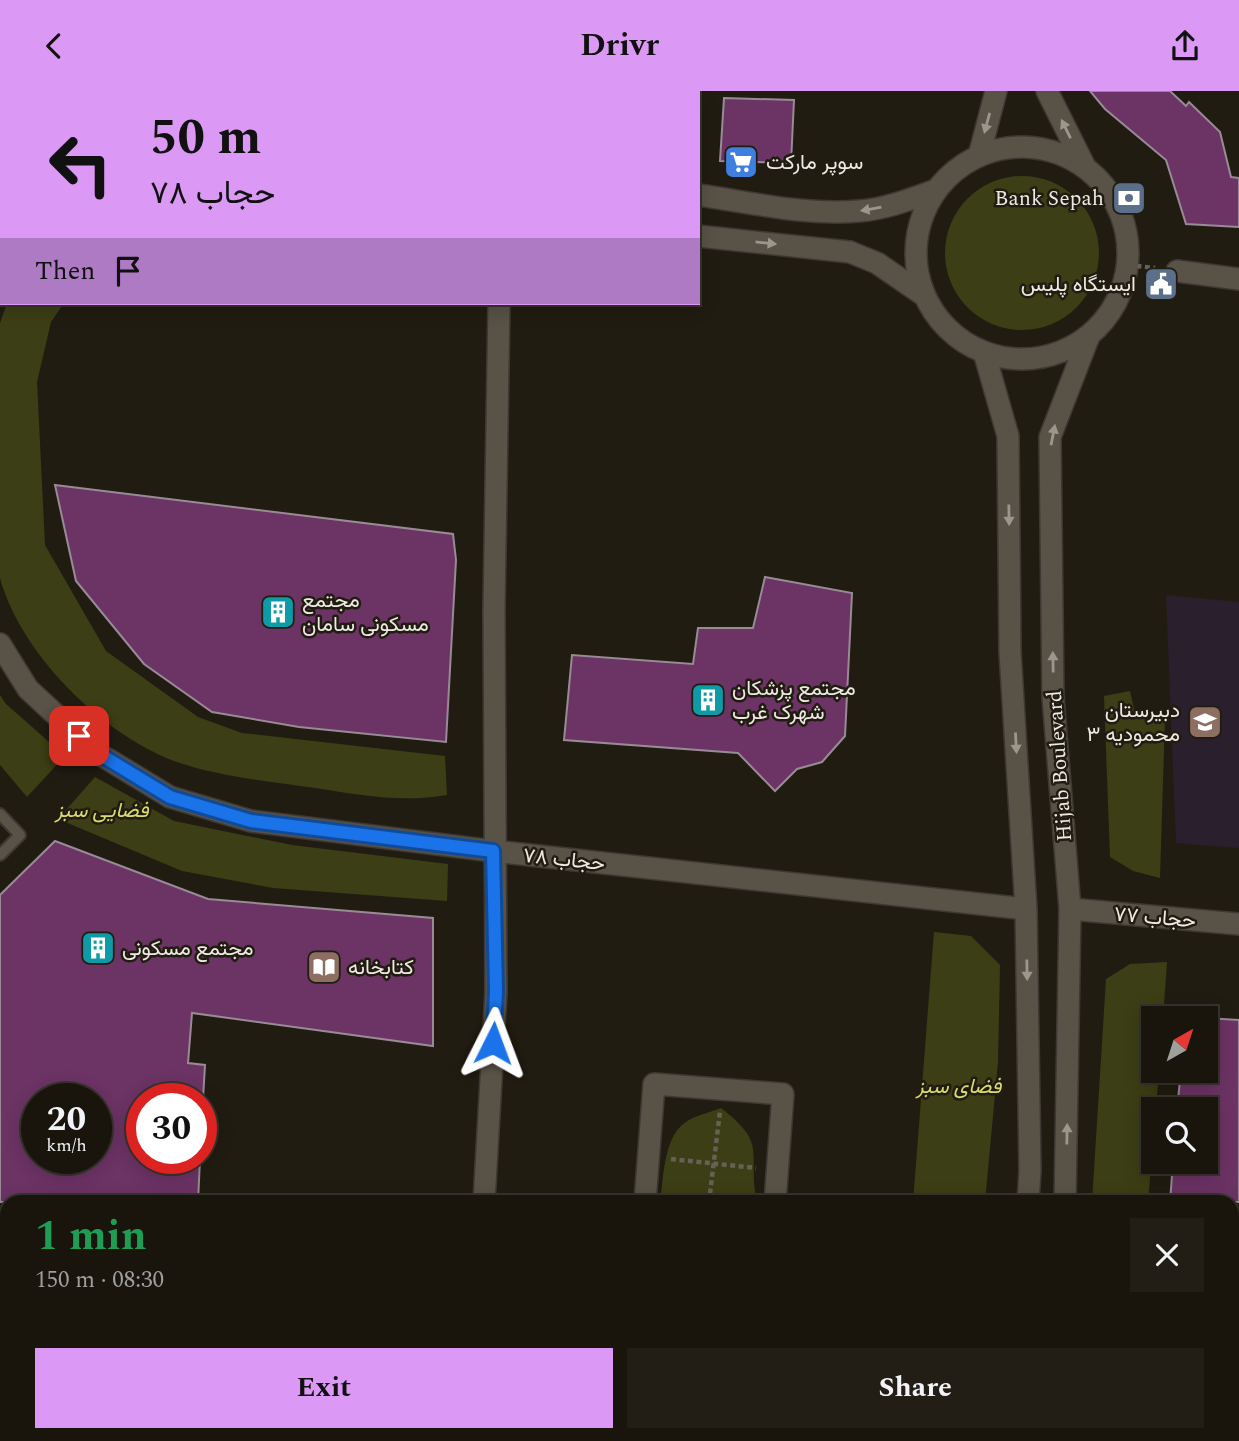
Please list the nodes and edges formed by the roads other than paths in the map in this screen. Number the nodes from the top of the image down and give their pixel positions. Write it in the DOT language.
graph roads {
  1 [pos="996,91"];
  2 [pos="1047,91"];
  3 [pos="979,156"];
  4 [pos="1085,167"];
  5 [pos="936,190"];
  6 [pos="700,195"];
  7 [pos="700,236"];
  8 [pos="1177,271"];
  9 [pos="1239,279"];
  10 [pos="925,296"];
  11 [pos="499,305"];
  12 [pos="1089,336"];
  13 [pos="984,352"];
  14 [pos="0,644"];
  15 [pos="0,814"];
  16 [pos="493,851"];
  17 [pos="0,855"];
  18 [pos="1026,909"];
  19 [pos="1070,909"];
  20 [pos="1239,925"];
  21 [pos="484,1195"];
  22 [pos="646,1195"];
  23 [pos="775,1195"];
  24 [pos="1028,1195"];
  25 [pos="1065,1195"];
  1 -- 3 [label="street, one-way"];
  4 -- 2 [label="street, one-way"];
  3 -- 4 [label="street"];
  3 -- 5 [label="street"];
  4 -- 12 [label="street"];
  5 -- 6 [label="street, one-way"];
  5 -- 10 [label="street"];
  7 -- 10 [label="street, one-way"];
  8 -- 9 [label="street"];
  10 -- 13 [label="street"];
  11 -- 16 [label="street"];
  12 -- 13 [label="street"];
  19 -- 12 [label="street, Hijab Boulevard, one-way"];
  13 -- 18 [label="street, Hijab Boulevard, one-way"];
  14 -- 16 [label="street, حجاب ۷۸"];
  15 -- 17 [label="lane"];
  16 -- 18 [label="street, حجاب ۷۸"];
  16 -- 21 [label="street"];
  18 -- 24 [label="street, Hijab Boulevard, one-way"];
  19 -- 20 [label="street, حجاب ۷۷"];
  25 -- 19 [label="street, Hijab Boulevard, one-way"];
  22 -- 23 [label="street"];
}
